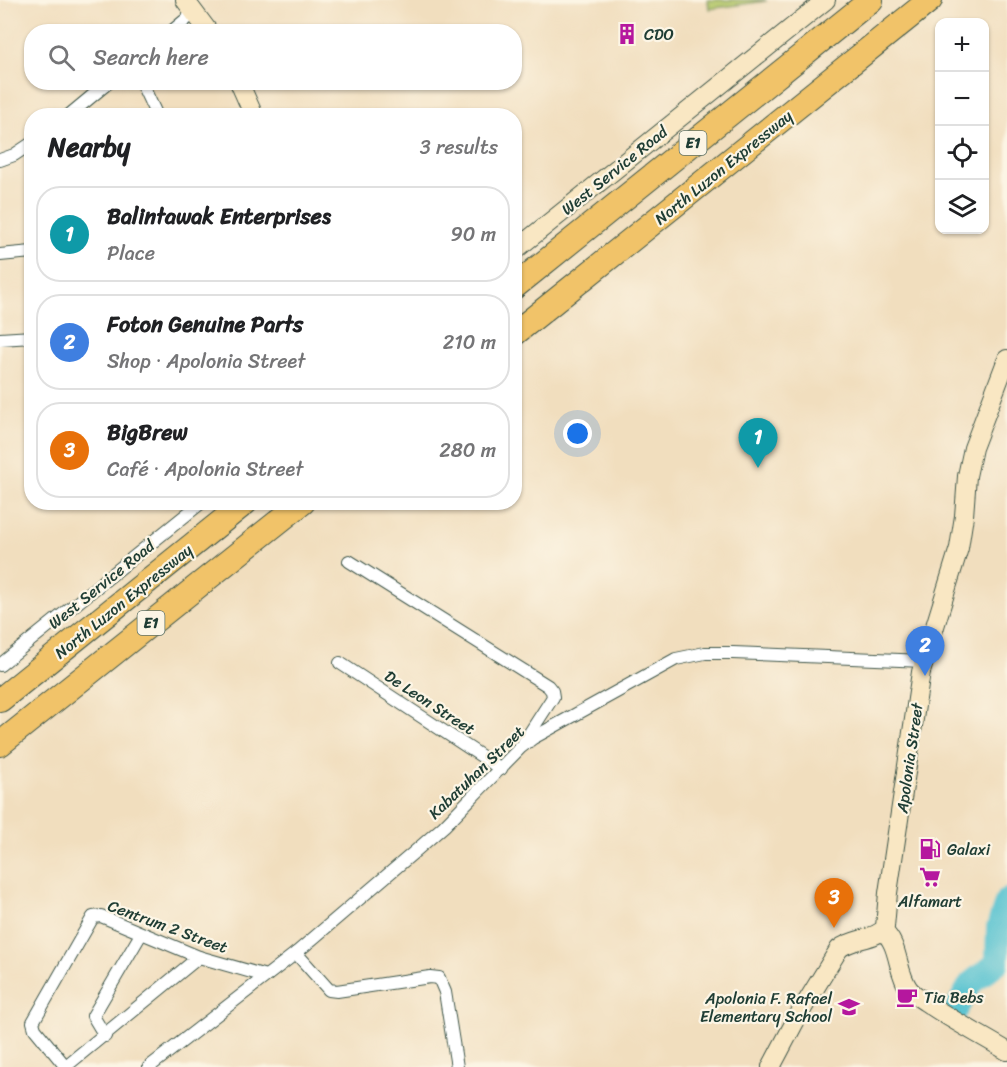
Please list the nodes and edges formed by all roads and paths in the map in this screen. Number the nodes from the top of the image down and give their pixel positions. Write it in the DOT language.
graph roads {
  1 [pos="826,0"];
  2 [pos="872,0"];
  3 [pos="930,0"];
  4 [pos="190,6"];
  5 [pos="177,24"];
  6 [pos="203,24"];
  7 [pos="99,90"];
  8 [pos="145,90"];
  9 [pos="243,90"];
  10 [pos="78,108"];
  11 [pos="153,108"];
  12 [pos="250,108"];
  13 [pos="24,148"];
  14 [pos="0,160"];
  15 [pos="522,245"];
  16 [pos="24,253"];
  17 [pos="0,255"];
  18 [pos="522,281"];
  19 [pos="522,328"];
  20 [pos="24,338"];
  21 [pos="0,339"];
  22 [pos="1005,370"];
  23 [pos="192,510"];
  24 [pos="236,510"];
  25 [pos="293,510"];
  26 [pos="349,561"];
  27 [pos="924,661"];
  28 [pos="340,663"];
  29 [pos="0,665"];
  30 [pos="0,700"];
  31 [pos="0,744"];
  32 [pos="520,748"];
  33 [pos="501,769"];
  34 [pos="883,931"];
  35 [pos="141,934"];
  36 [pos="296,953"];
  37 [pos="199,957"];
  38 [pos="266,976"];
  39 [pos="105,1036"];
  40 [pos="1007,1051"];
  41 [pos="66,1067"];
  42 [pos="149,1067"];
  43 [pos="457,1067"];
  44 [pos="771,1067"];
  1 -- 15 [label="main road, West Service Road"];
  2 -- 18 [label="highway, E1"];
  3 -- 19 [label="highway, North Luzon Expressway / E1"];
  4 -- 5 [label="street"];
  4 -- 6 [label="main road"];
  7 -- 10 [label="street"];
  8 -- 11 [label="street"];
  9 -- 12 [label="main road"];
  13 -- 14 [label="street"];
  16 -- 17 [label="street"];
  20 -- 21 [label="street"];
  22 -- 27 [label="main road, Apolonia Street"];
  23 -- 29 [label="street, West Service Road"];
  24 -- 30 [label="highway, North Luzon Expressway / E1"];
  25 -- 31 [label="highway, E1"];
  26 -- 32 [label="street"];
  27 -- 32 [label="street, Kabatuhan Street"];
  27 -- 34 [label="main road, Apolonia Street"];
  28 -- 33 [label="street, De Leon Street"];
  32 -- 33 [label="street, Kabatuhan Street"];
  33 -- 36 [label="street, Kabatuhan Street"];
  34 -- 40 [label="main road"];
  34 -- 44 [label="main road"];
  35 -- 37 [label="street, Centrum 2 Street"];
  35 -- 39 [label="street"];
  35 -- 41 [label="street, Centrum 2 Street"];
  36 -- 38 [label="street, Kabatuhan Street"];
  36 -- 43 [label="street"];
  37 -- 38 [label="street, Centrum 2 Street"];
  37 -- 39 [label="street"];
  38 -- 42 [label="street, Kabatuhan Street"];
  39 -- 41 [label="street"];
}
